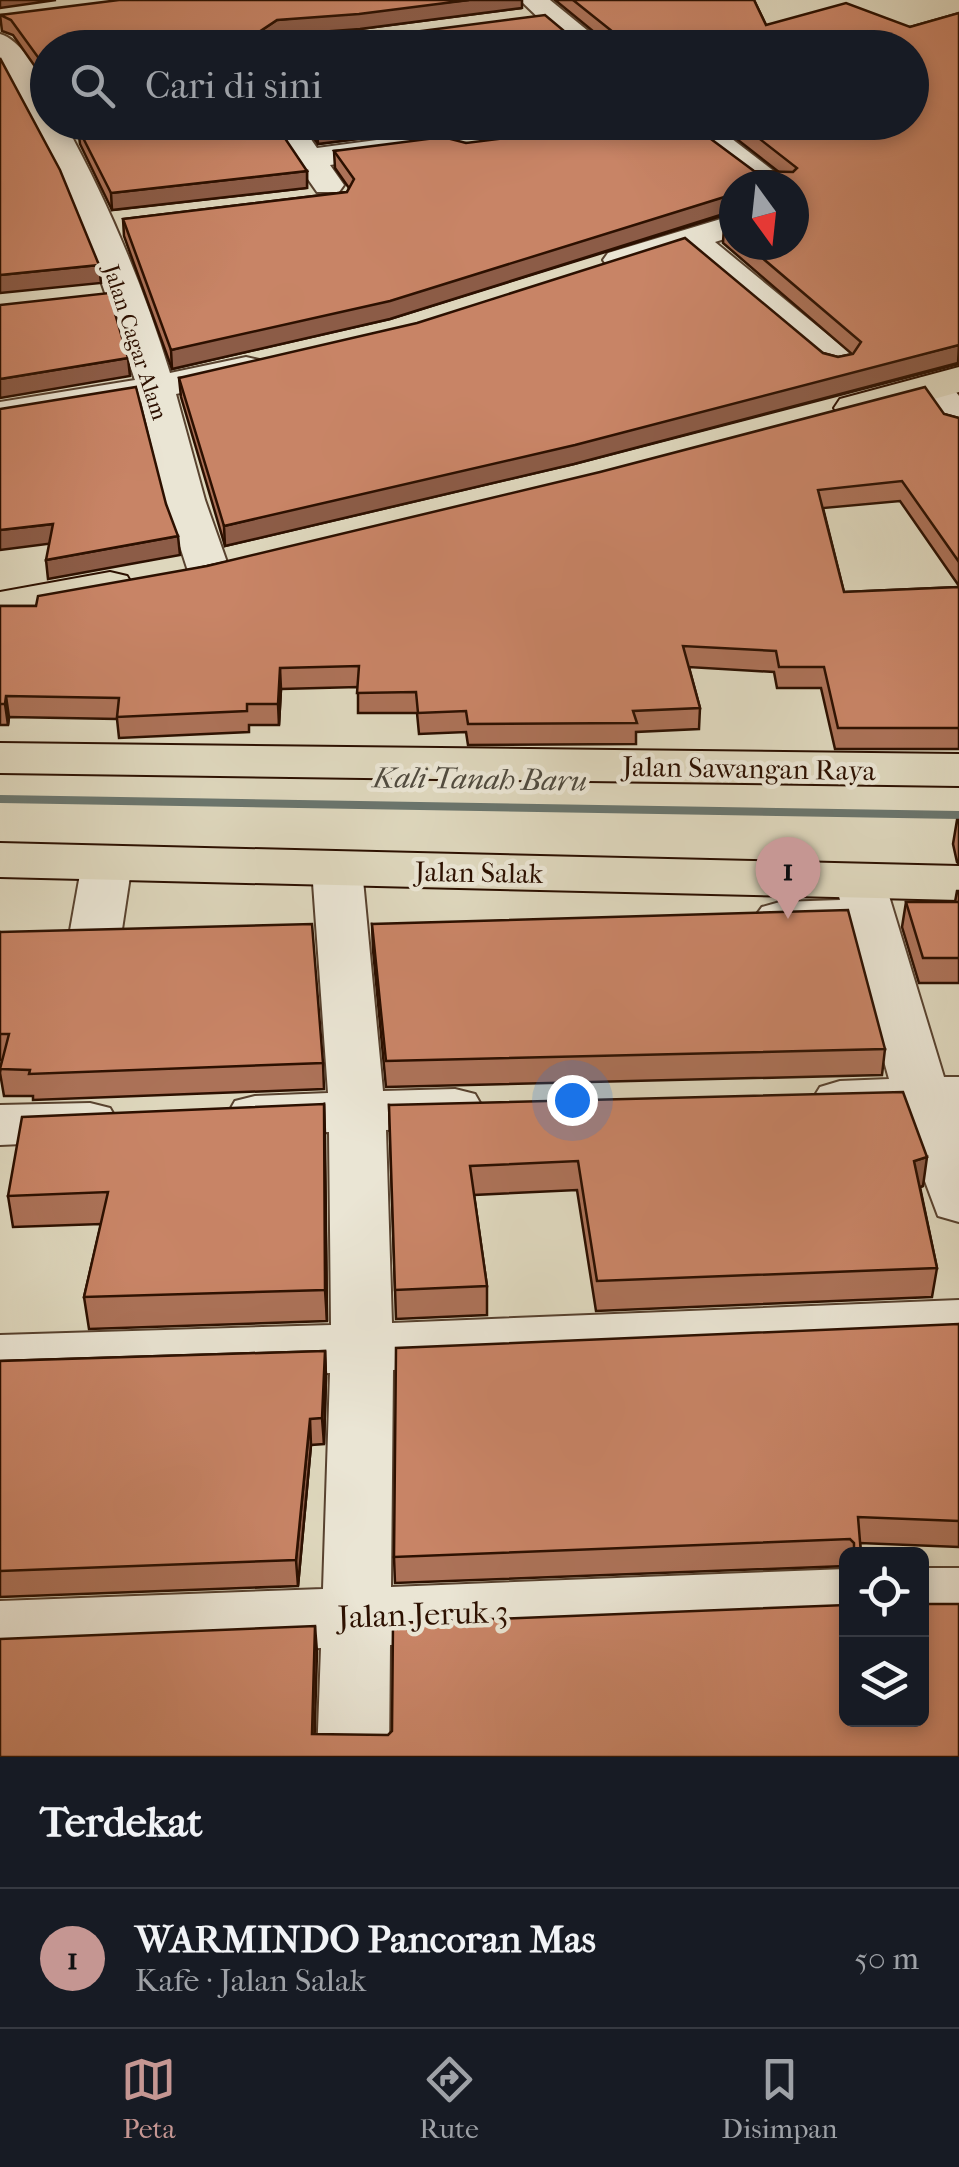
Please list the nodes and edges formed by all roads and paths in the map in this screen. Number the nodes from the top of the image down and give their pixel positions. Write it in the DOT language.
graph roads {
  1 [pos="541,8"];
  2 [pos="511,22"];
  3 [pos="567,30"];
  4 [pos="0,43"];
  5 [pos="30,67"];
  6 [pos="0,108"];
  7 [pos="30,116"];
  8 [pos="63,140"];
  9 [pos="296,140"];
  10 [pos="715,140"];
  11 [pos="421,143"];
  12 [pos="310,158"];
  13 [pos="756,170"];
  14 [pos="307,203"];
  15 [pos="135,221"];
  16 [pos="96,224"];
  17 [pos="719,229"];
  18 [pos="689,237"];
  19 [pos="589,270"];
  20 [pos="837,361"];
  21 [pos="278,362"];
  22 [pos="946,382"];
  23 [pos="155,386"];
  24 [pos="0,413"];
  25 [pos="807,422"];
  26 [pos="959,423"];
  27 [pos="193,570"];
  28 [pos="0,606"];
  29 [pos="0,758"];
  30 [pos="959,770"];
  31 [pos="0,860"];
  32 [pos="107,863"];
  33 [pos="337,869"];
  34 [pos="959,882"];
  35 [pos="864,898"];
  36 [pos="636,922"];
  37 [pos="152,934"];
  38 [pos="941,1097"];
  39 [pos="786,1101"];
  40 [pos="513,1107"];
  41 [pos="357,1110"];
  42 [pos="198,1117"];
  43 [pos="139,1120"];
  44 [pos="0,1125"];
  45 [pos="959,1201"];
  46 [pos="959,1322"];
  47 [pos="362,1348"];
  48 [pos="0,1359"];
  49 [pos="959,1597"];
  50 [pos="839,1598"];
  51 [pos="929,1598"];
  52 [pos="357,1617"];
  53 [pos="0,1631"];
  54 [pos="353,1757"];
  1 -- 2 [label="street"];
  1 -- 3 [label="street"];
  4 -- 5 [label="street, Jalan Cagar Alam"];
  6 -- 7 [label="street"];
  8 -- 16 [label="street, Jalan Cagar Alam"];
  9 -- 12 [label="street"];
  10 -- 13 [label="street"];
  11 -- 12 [label="street"];
  12 -- 14 [label="street"];
  15 -- 16 [label="street"];
  16 -- 23 [label="street, Jalan Cagar Alam"];
  17 -- 18 [label="street"];
  18 -- 19 [label="street"];
  18 -- 20 [label="street"];
  21 -- 23 [label="street"];
  22 -- 25 [label="main road"];
  22 -- 26 [label="street"];
  23 -- 24 [label="street"];
  23 -- 27 [label="street, Jalan Cagar Alam"];
  27 -- 28 [label="main road"];
  29 -- 30 [label="main road, Jalan Sawangan Raya"];
  31 -- 32 [label="main road, Jalan Salak"];
  32 -- 33 [label="main road, Jalan Salak"];
  32 -- 37 [label="street"];
  33 -- 35 [label="main road, Jalan Salak"];
  33 -- 41 [label="street"];
  34 -- 35 [label="main road, Jalan Salak"];
  35 -- 36 [label="street"];
  35 -- 38 [label="street"];
  38 -- 39 [label="street"];
  38 -- 45 [label="street"];
  40 -- 41 [label="street"];
  41 -- 42 [label="street"];
  41 -- 47 [label="street"];
  43 -- 44 [label="street"];
  46 -- 47 [label="street"];
  47 -- 48 [label="street"];
  47 -- 52 [label="street"];
  49 -- 51 [label="street"];
  50 -- 52 [label="street, Jalan Jeruk 3"];
  52 -- 53 [label="street, Jalan Jeruk 3"];
  52 -- 54 [label="street"];
}
